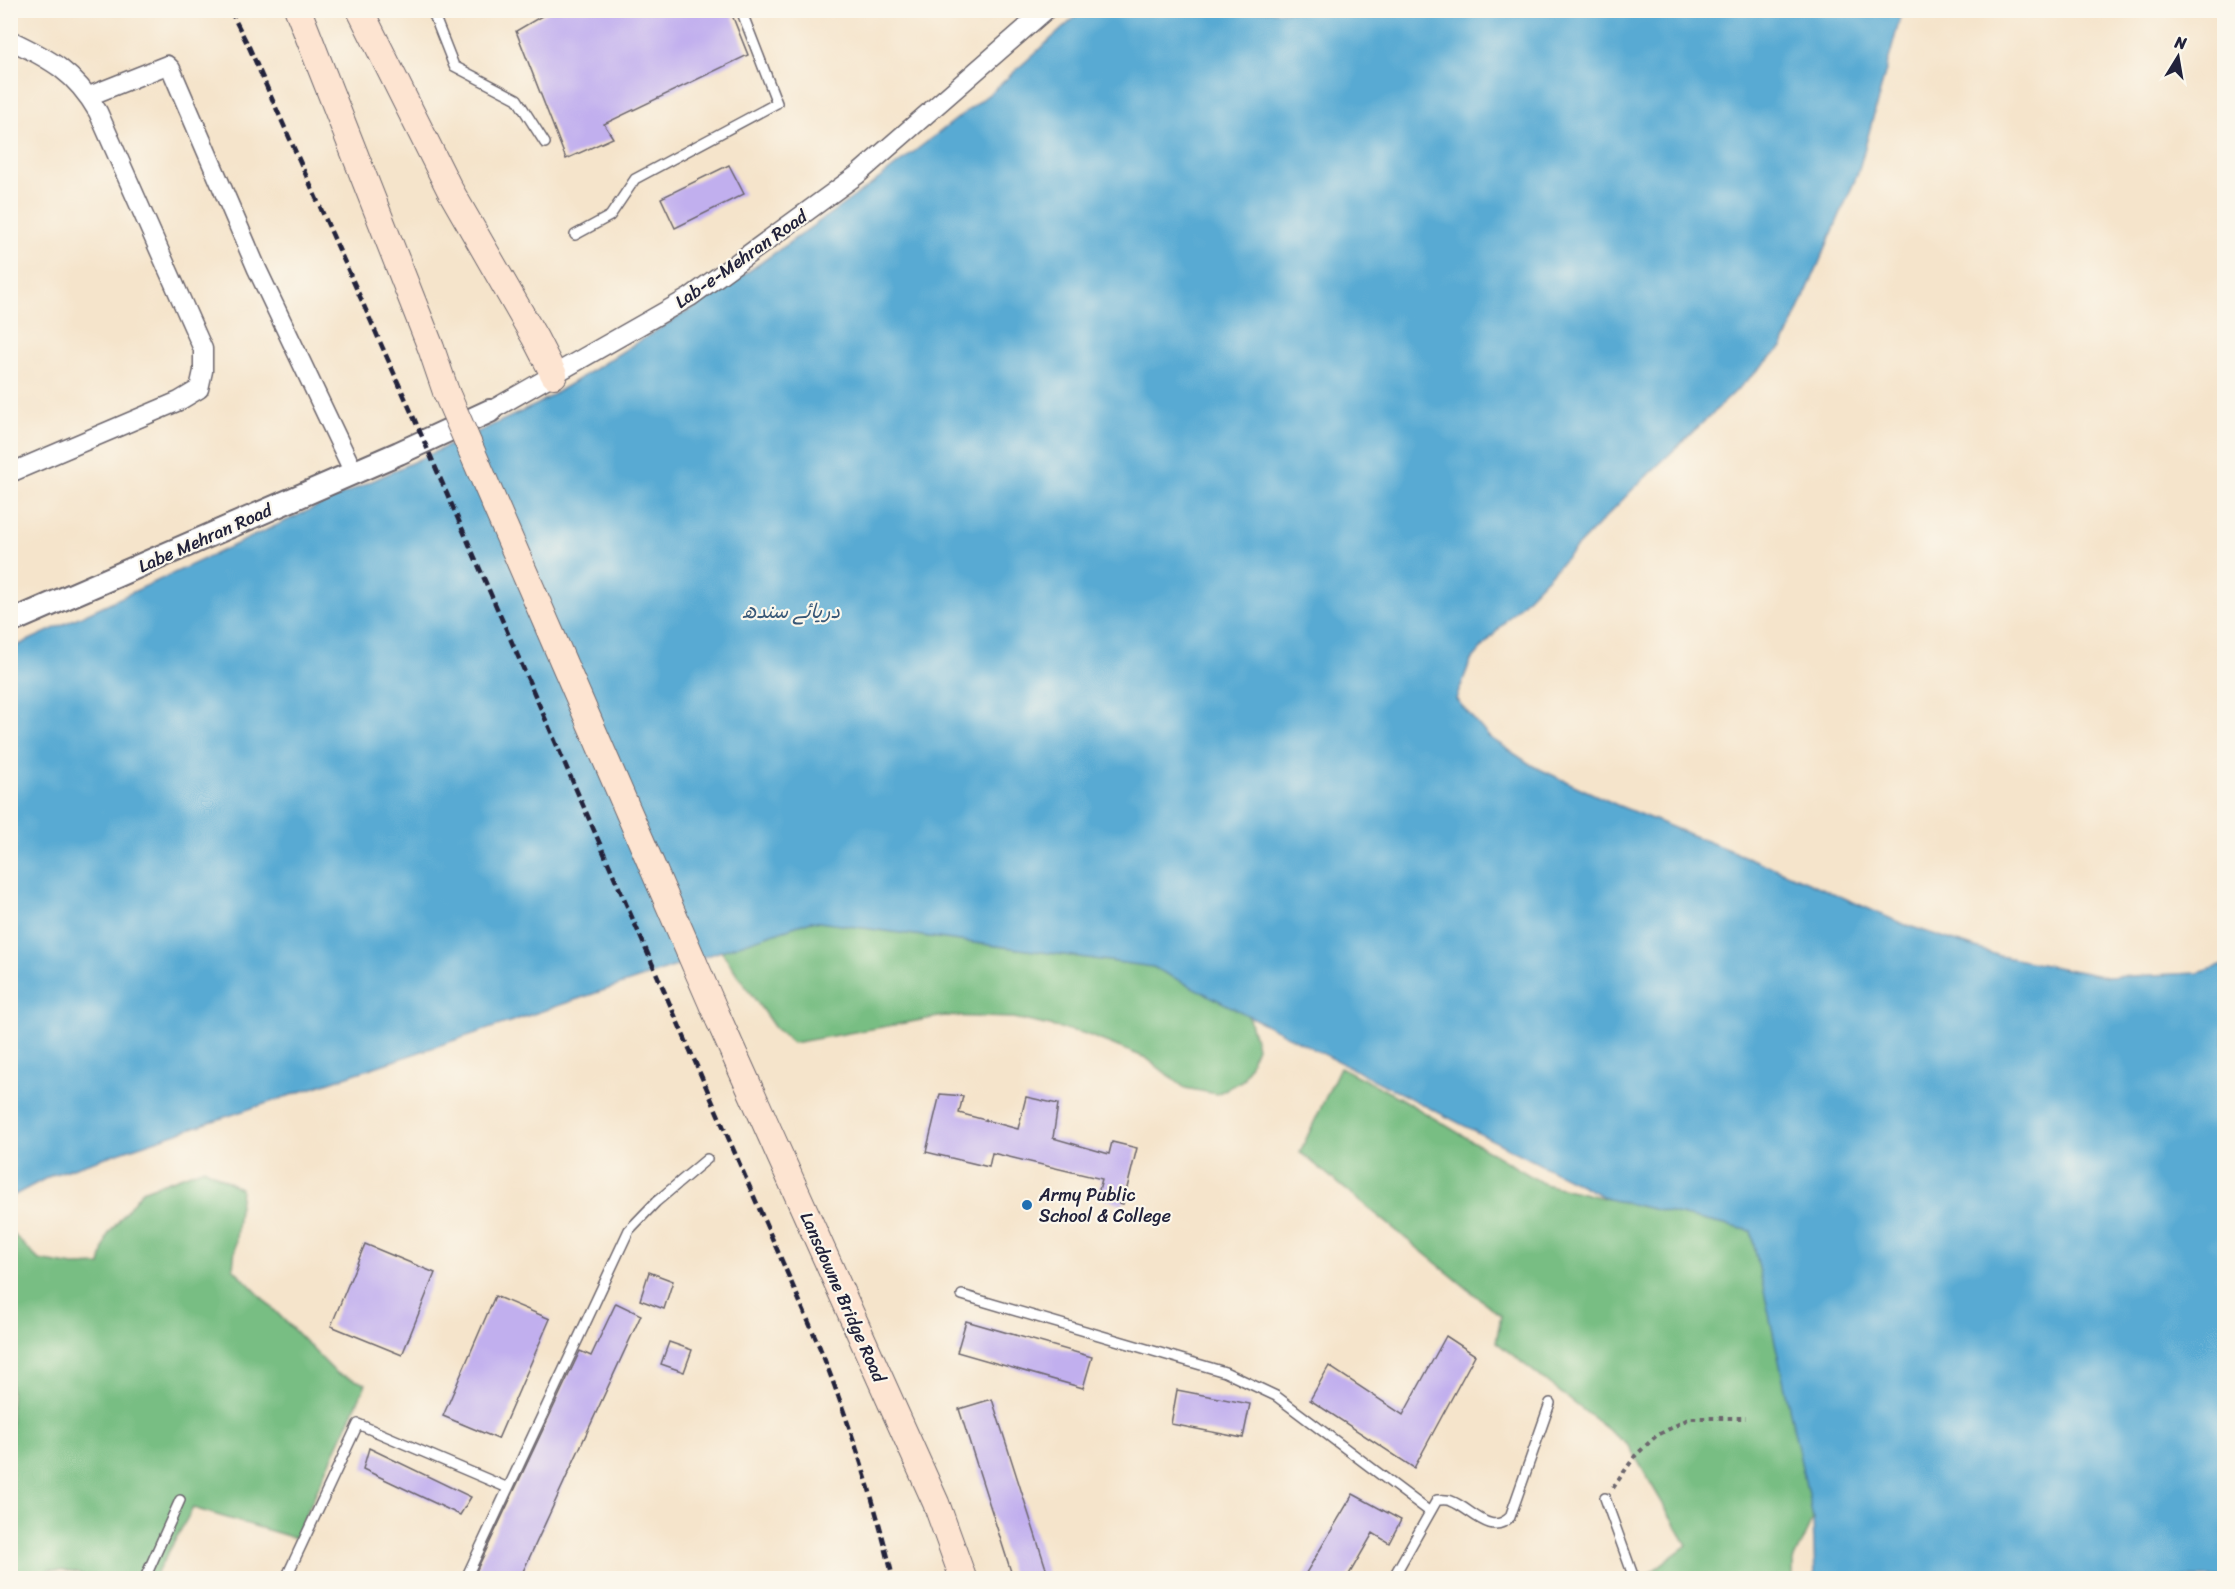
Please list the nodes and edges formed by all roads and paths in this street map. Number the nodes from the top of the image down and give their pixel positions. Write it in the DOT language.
graph roads {
  1 [pos="298,10"];
  2 [pos="360,10"];
  3 [pos="432,10"];
  4 [pos="741,10"];
  5 [pos="1046,10"];
  6 [pos="10,40"];
  7 [pos="89,96"];
  8 [pos="545,143"];
  9 [pos="575,234"];
  10 [pos="554,375"];
  11 [pos="490,411"];
  12 [pos="399,453"];
  13 [pos="10,473"];
  14 [pos="354,473"];
  15 [pos="10,622"];
  16 [pos="706,1159"];
  17 [pos="962,1295"];
  18 [pos="1550,1403"];
  19 [pos="1746,1418"];
  20 [pos="508,1488"];
  21 [pos="1605,1498"];
  22 [pos="180,1500"];
  23 [pos="1430,1512"];
  24 [pos="145,1578"];
  25 [pos="286,1578"];
  26 [pos="466,1578"];
  27 [pos="963,1578"];
  28 [pos="1393,1578"];
  29 [pos="1634,1578"];
  1 -- 27 [label="main road, Lansdowne Bridge Road, bridge"];
  2 -- 10 [label="main road"];
  3 -- 8 [label="lane"];
  4 -- 9 [label="lane"];
  5 -- 10 [label="street, Lab-e-Mehran Road"];
  6 -- 7 [label="street"];
  7 -- 13 [label="street"];
  7 -- 14 [label="street"];
  10 -- 11 [label="street, Lab-e-Mehran Road"];
  11 -- 12 [label="street, Lab-e-Mehran Road"];
  12 -- 14 [label="street, Labe Mehran Road"];
  14 -- 15 [label="street, Labe Mehran Road"];
  16 -- 20 [label="lane"];
  17 -- 23 [label="lane"];
  18 -- 23 [label="lane"];
  19 -- 21 [label="path"];
  20 -- 25 [label="lane"];
  20 -- 26 [label="lane"];
  21 -- 29 [label="lane"];
  22 -- 24 [label="lane"];
  23 -- 28 [label="lane"];
}
